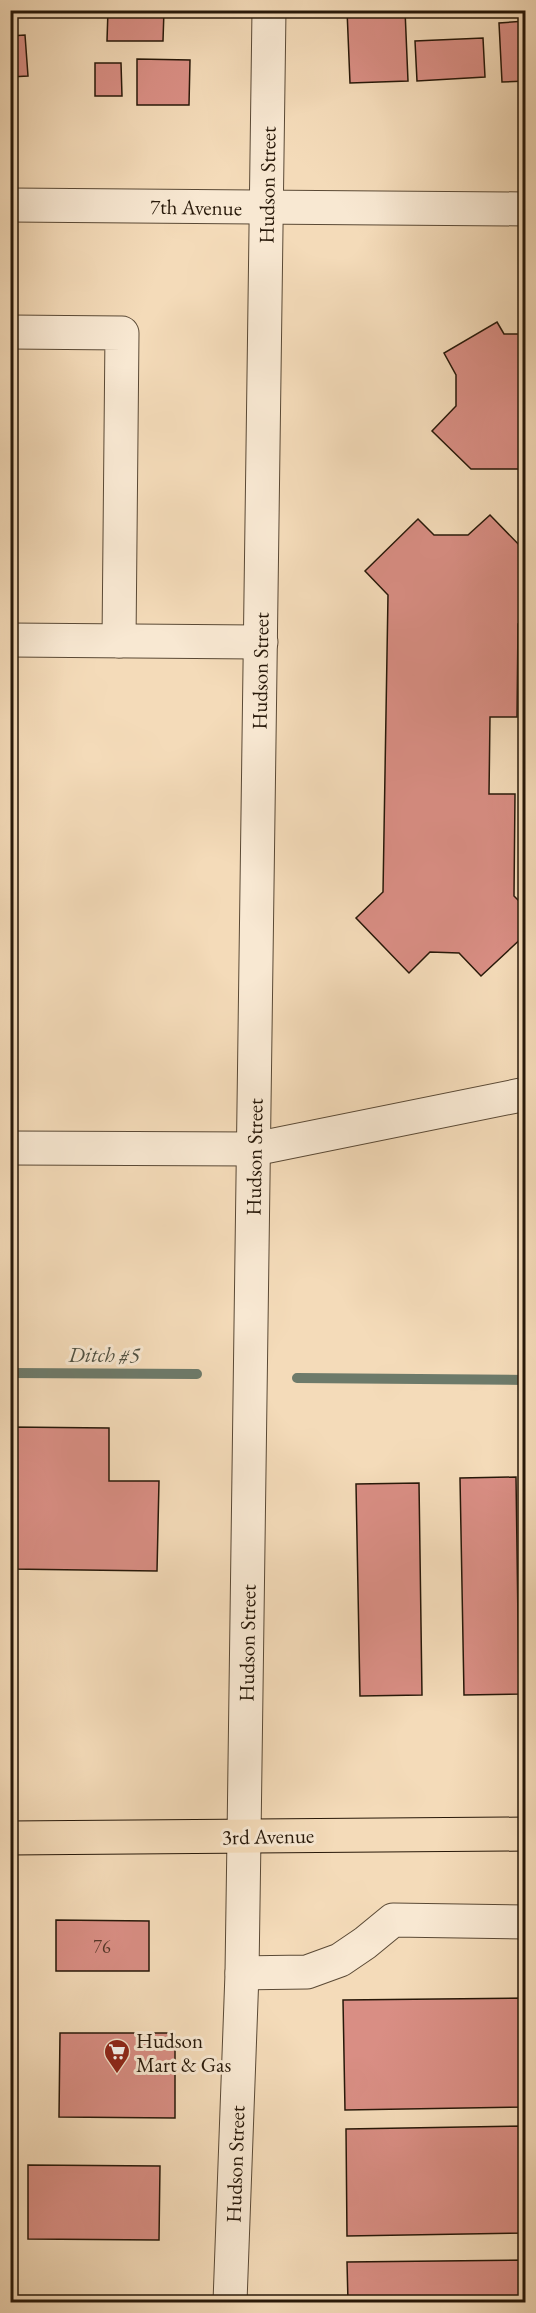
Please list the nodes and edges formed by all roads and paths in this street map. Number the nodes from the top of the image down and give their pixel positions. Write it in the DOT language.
graph roads {
  1 [pos="269,10"];
  2 [pos="10,205"];
  3 [pos="266,208"];
  4 [pos="525,209"];
  5 [pos="10,332"];
  6 [pos="10,640"];
  7 [pos="119,641"];
  8 [pos="261,642"];
  9 [pos="525,1094"];
  10 [pos="10,1148"];
  11 [pos="254,1149"];
  12 [pos="525,1834"];
  13 [pos="244,1837"];
  14 [pos="10,1838"];
  15 [pos="525,1922"];
  16 [pos="242,1973"];
  17 [pos="230,2302"];
  1 -- 3 [label="street, Hudson Street"];
  2 -- 3 [label="street, 7th Avenue"];
  3 -- 4 [label="street, 7th Avenue"];
  3 -- 8 [label="street, Hudson Street"];
  5 -- 7 [label="street"];
  6 -- 7 [label="street"];
  7 -- 8 [label="street"];
  8 -- 11 [label="street, Hudson Street"];
  9 -- 11 [label="street"];
  10 -- 11 [label="street"];
  11 -- 13 [label="street, Hudson Street"];
  12 -- 13 [label="main road, 3rd Avenue"];
  13 -- 14 [label="main road, 3rd Avenue"];
  13 -- 16 [label="street, Hudson Street"];
  15 -- 16 [label="street"];
  16 -- 17 [label="street, Hudson Street"];
}
